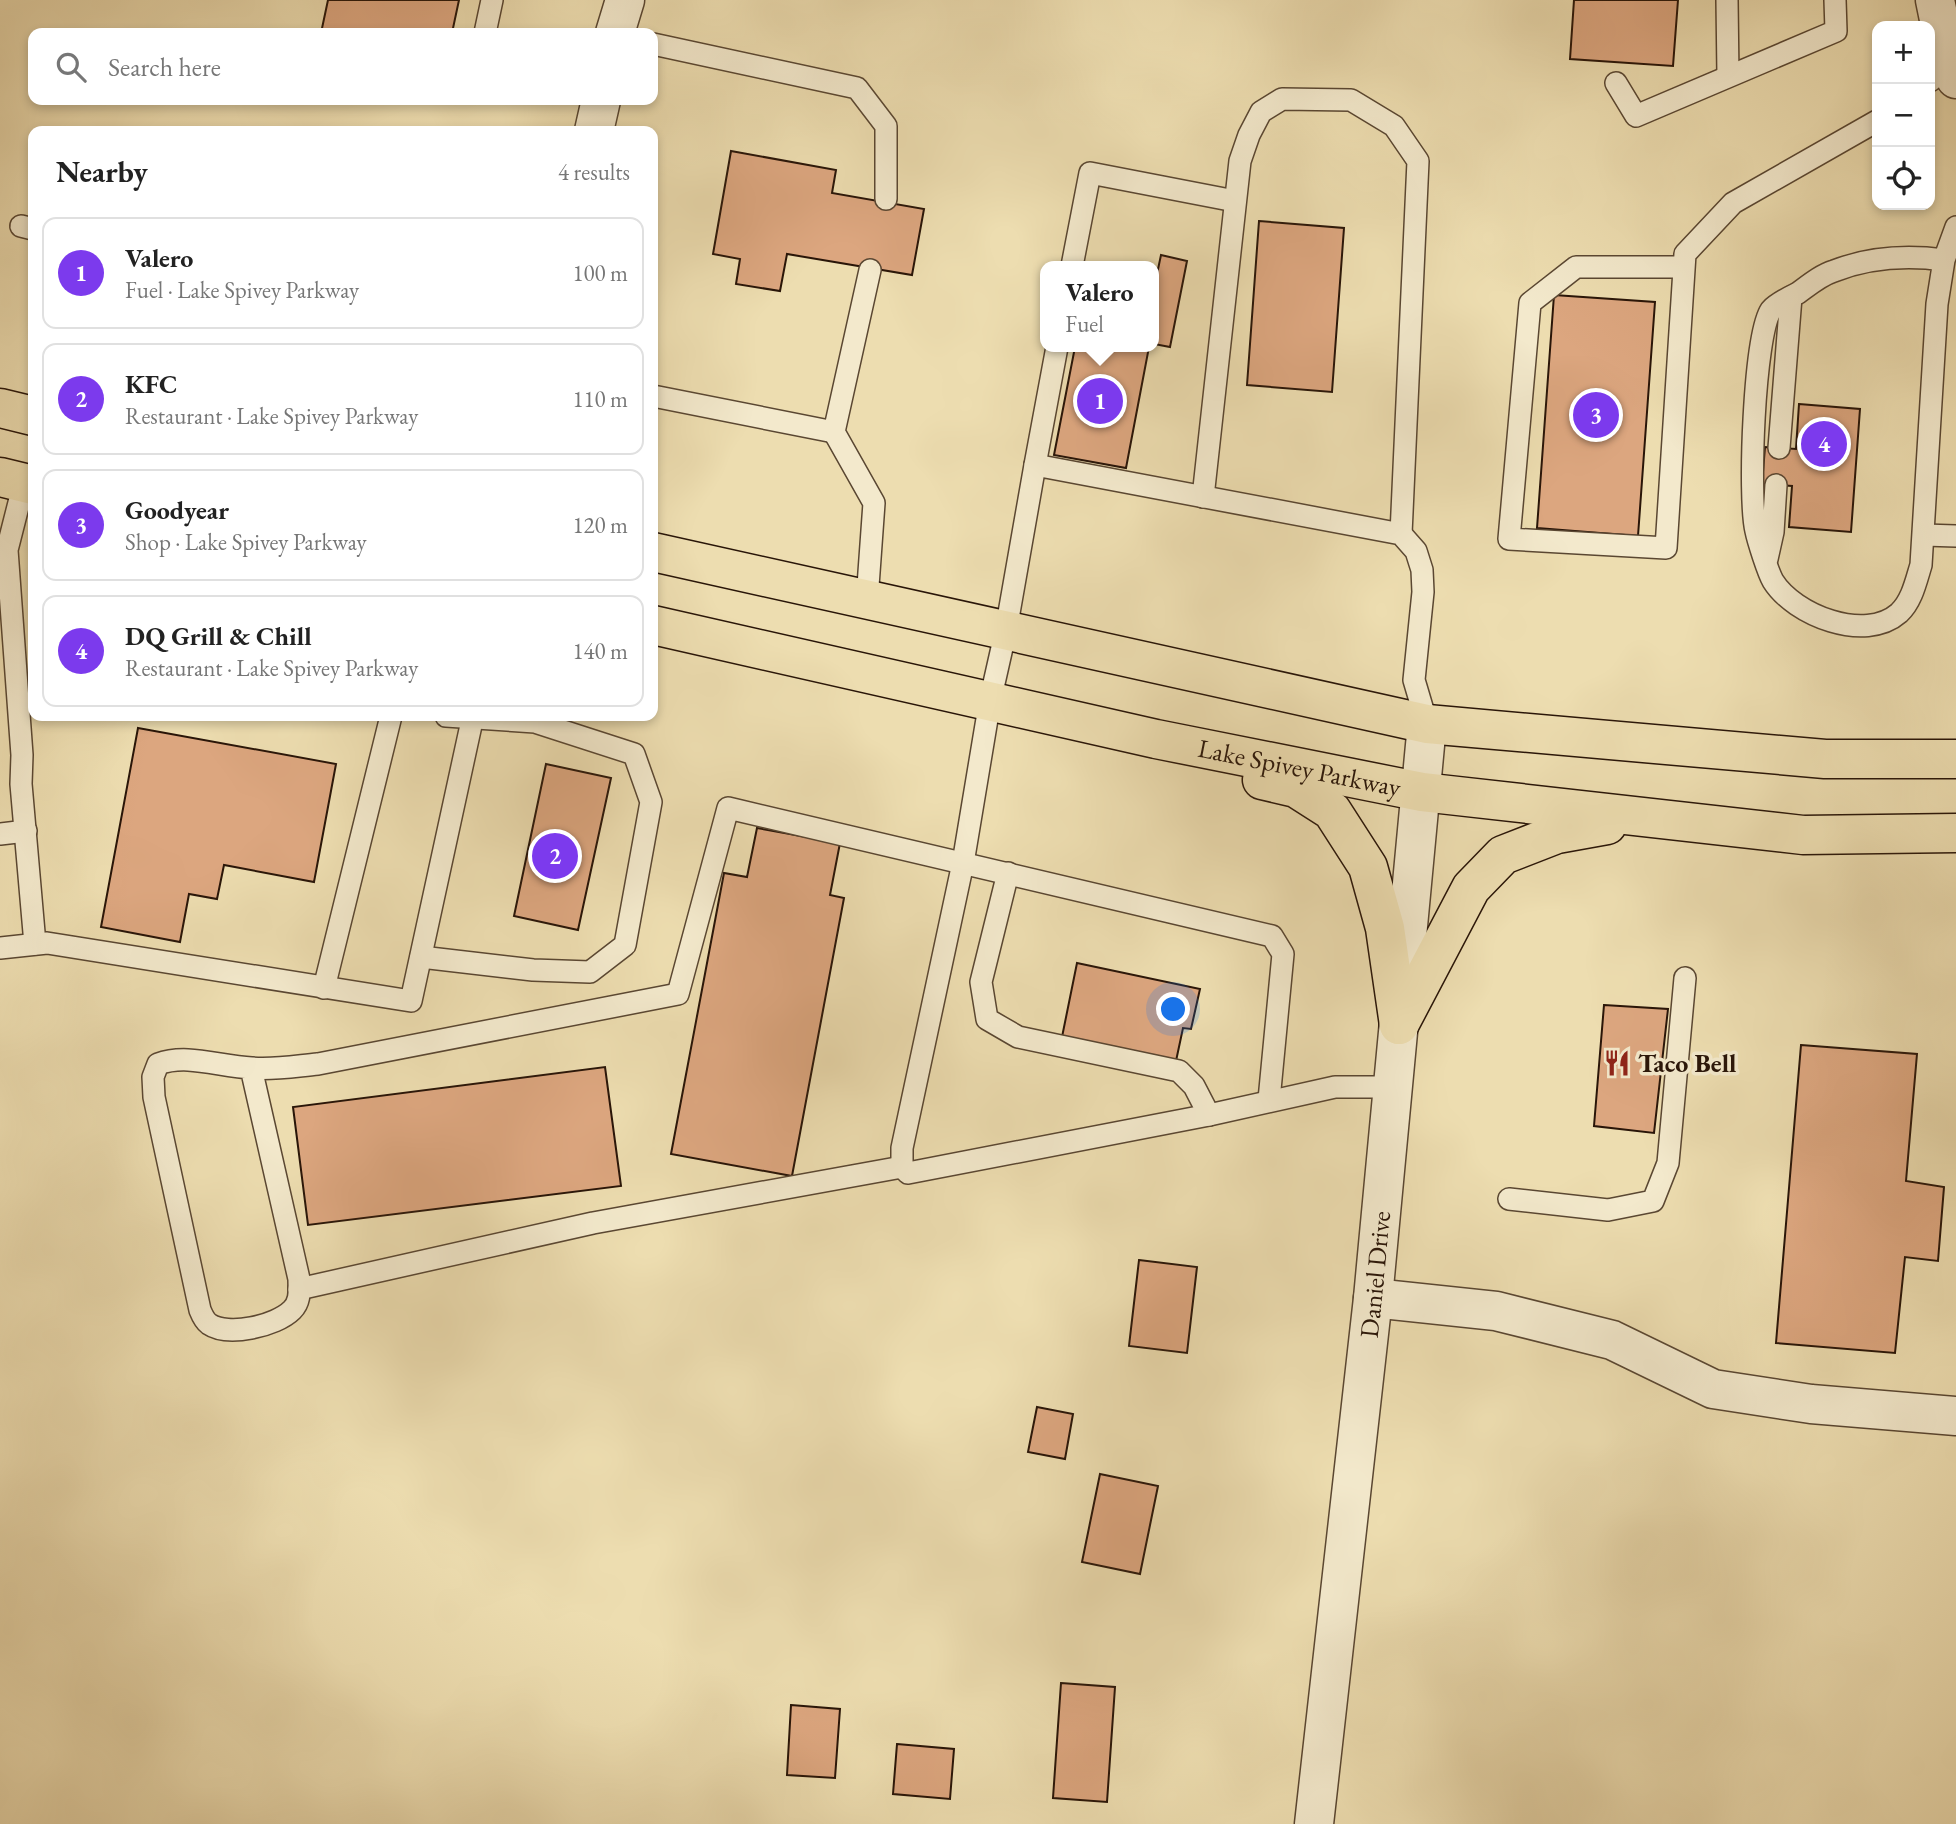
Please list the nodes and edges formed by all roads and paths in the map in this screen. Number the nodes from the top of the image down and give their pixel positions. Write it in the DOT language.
graph roads {
  1 [pos="492,0"];
  2 [pos="625,0"];
  3 [pos="1727,0"];
  4 [pos="1835,0"];
  5 [pos="1935,0"];
  6 [pos="486,28"];
  7 [pos="617,28"];
  8 [pos="658,45"];
  9 [pos="1945,75"];
  10 [pos="1728,76"];
  11 [pos="1616,83"];
  12 [pos="600,105"];
  13 [pos="1872,124"];
  14 [pos="595,126"];
  15 [pos="886,199"];
  16 [pos="1235,201"];
  17 [pos="1956,228"];
  18 [pos="1944,260"];
  19 [pos="1073,261"];
  20 [pos="1684,267"];
  21 [pos="870,270"];
  22 [pos="1791,297"];
  23 [pos="1056,352"];
  24 [pos="658,397"];
  25 [pos="0,408"];
  26 [pos="28,415"];
  27 [pos="834,432"];
  28 [pos="1779,448"];
  29 [pos="1035,465"];
  30 [pos="19,481"];
  31 [pos="1776,485"];
  32 [pos="1203,497"];
  33 [pos="1401,534"];
  34 [pos="1924,535"];
  35 [pos="1956,536"];
  36 [pos="658,553"];
  37 [pos="1767,562"];
  38 [pos="867,600"];
  39 [pos="658,626"];
  40 [pos="1006,630"];
  41 [pos="990,701"];
  42 [pos="390,721"];
  43 [pos="471,721"];
  44 [pos="523,721"];
  45 [pos="1082,722"];
  46 [pos="1427,724"];
  47 [pos="1956,759"];
  48 [pos="11,784"];
  49 [pos="1422,792"];
  50 [pos="1647,817"];
  51 [pos="26,831"];
  52 [pos="1956,833"];
  53 [pos="0,834"];
  54 [pos="963,863"];
  55 [pos="1008,873"];
  56 [pos="35,944"];
  57 [pos="0,948"];
  58 [pos="421,957"];
  59 [pos="1685,978"];
  60 [pos="324,988"];
  61 [pos="1399,1025"];
  62 [pos="251,1068"];
  63 [pos="1394,1087"];
  64 [pos="1269,1100"];
  65 [pos="1209,1115"];
  66 [pos="902,1167"];
  67 [pos="1509,1199"];
  68 [pos="299,1289"];
  69 [pos="1373,1298"];
  70 [pos="1956,1416"];
  71 [pos="1314,1824"];
  1 -- 6 [label="lane"];
  2 -- 7 [label="street"];
  3 -- 10 [label="lane"];
  4 -- 10 [label="lane"];
  5 -- 9 [label="street"];
  8 -- 15 [label="lane"];
  10 -- 11 [label="lane"];
  12 -- 14 [label="street"];
  13 -- 20 [label="lane"];
  16 -- 19 [label="lane"];
  16 -- 32 [label="lane"];
  16 -- 33 [label="lane"];
  17 -- 18 [label="lane"];
  18 -- 22 [label="lane"];
  18 -- 34 [label="lane"];
  20 -- 20 [label="lane"];
  21 -- 27 [label="lane"];
  22 -- 28 [label="lane"];
  22 -- 37 [label="lane"];
  23 -- 29 [label="lane"];
  24 -- 27 [label="lane"];
  25 -- 26 [label="highway"];
  27 -- 38 [label="lane"];
  29 -- 32 [label="lane"];
  29 -- 40 [label="lane"];
  30 -- 48 [label="lane"];
  31 -- 37 [label="lane"];
  32 -- 33 [label="lane"];
  33 -- 46 [label="lane"];
  34 -- 35 [label="lane"];
  34 -- 37 [label="lane"];
  36 -- 38 [label="highway"];
  38 -- 40 [label="highway"];
  39 -- 41 [label="highway, Lake Spivey Parkway"];
  40 -- 41 [label="lane"];
  40 -- 46 [label="highway"];
  41 -- 45 [label="highway, Lake Spivey Parkway"];
  41 -- 54 [label="lane"];
  42 -- 60 [label="lane"];
  43 -- 58 [label="lane"];
  44 -- 58 [label="lane"];
  45 -- 49 [label="highway, Lake Spivey Parkway"];
  45 -- 61 [label="highway"];
  46 -- 47 [label="highway"];
  46 -- 49 [label="street, Daniel Drive"];
  48 -- 51 [label="lane"];
  49 -- 50 [label="highway, Lake Spivey Parkway"];
  49 -- 61 [label="street, Daniel Drive"];
  50 -- 52 [label="highway, Lake Spivey Parkway"];
  50 -- 61 [label="highway"];
  51 -- 53 [label="lane"];
  51 -- 56 [label="lane"];
  54 -- 55 [label="lane"];
  54 -- 62 [label="lane"];
  54 -- 66 [label="lane"];
  55 -- 64 [label="lane"];
  55 -- 65 [label="lane"];
  56 -- 57 [label="lane"];
  56 -- 60 [label="lane"];
  58 -- 60 [label="lane"];
  59 -- 67 [label="lane"];
  61 -- 63 [label="street, Daniel Drive"];
  62 -- 68 [label="lane"];
  62 -- 68 [label="lane"];
  63 -- 64 [label="lane"];
  63 -- 69 [label="street, Daniel Drive"];
  64 -- 65 [label="lane"];
  65 -- 66 [label="lane"];
  66 -- 68 [label="lane"];
  69 -- 70 [label="street"];
  69 -- 71 [label="street, Daniel Drive"];
}
